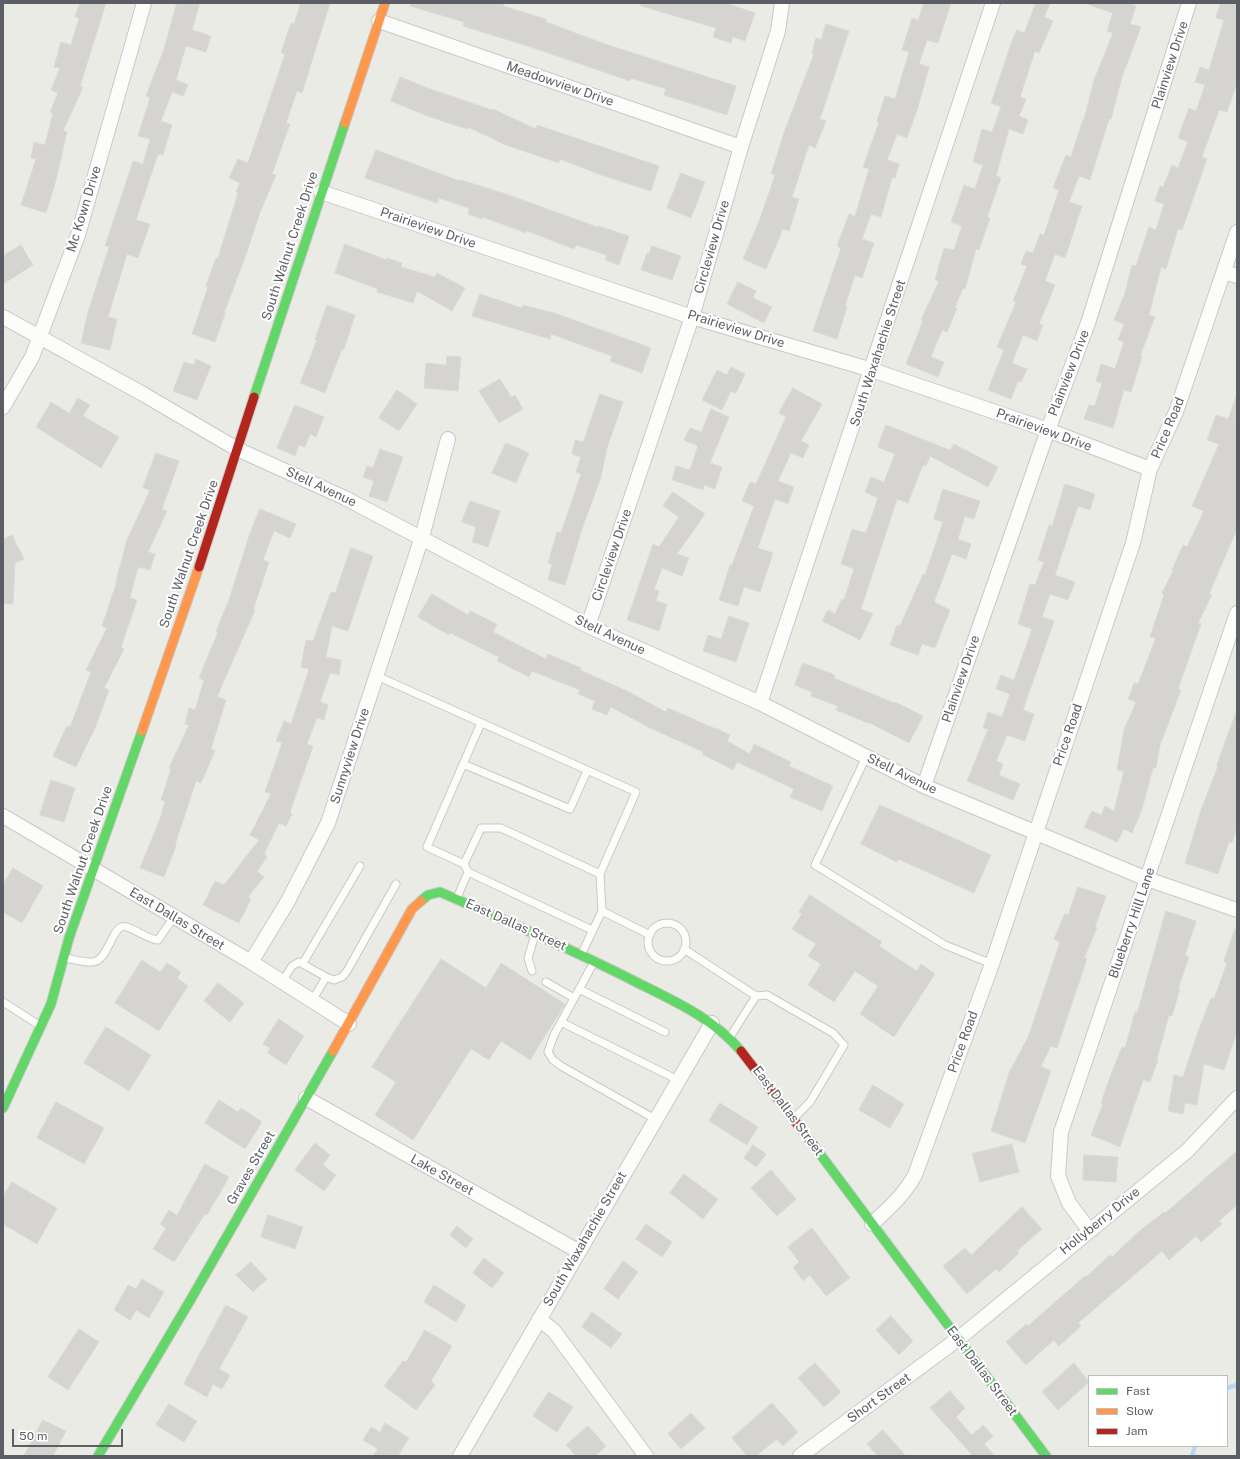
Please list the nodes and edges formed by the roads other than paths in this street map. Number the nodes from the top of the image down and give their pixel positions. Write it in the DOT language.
graph roads {
  1 [pos="144,3"];
  2 [pos="385,3"];
  3 [pos="782,3"];
  4 [pos="993,3"];
  5 [pos="1189,3"];
  6 [pos="379,21"];
  7 [pos="741,147"];
  8 [pos="320,192"];
  9 [pos="1237,232"];
  10 [pos="1230,274"];
  11 [pos="3,317"];
  12 [pos="692,317"];
  13 [pos="40,338"];
  14 [pos="872,370"];
  15 [pos="3,407"];
  16 [pos="1048,430"];
  17 [pos="448,439"];
  18 [pos="238,450"];
  19 [pos="1150,469"];
  20 [pos="422,537"];
  21 [pos="1237,613"];
  22 [pos="588,626"];
  23 [pos="377,676"];
  24 [pos="760,703"];
  25 [pos="481,723"];
  26 [pos="866,757"];
  27 [pos="463,764"];
  28 [pos="587,771"];
  29 [pos="924,786"];
  30 [pos="3,816"];
  31 [pos="1034,833"];
  32 [pos="464,864"];
  33 [pos="360,866"];
  34 [pos="93,870"];
  35 [pos="468,872"];
  36 [pos="600,874"];
  37 [pos="1147,878"];
  38 [pos="396,884"];
  39 [pos="428,894"];
  40 [pos="457,899"];
  41 [pos="1237,910"];
  42 [pos="602,911"];
  43 [pos="174,917"];
  44 [pos="592,930"];
  45 [pos="535,933"];
  46 [pos="650,935"];
  47 [pos="684,949"];
  48 [pos="581,954"];
  49 [pos="64,958"];
  50 [pos="595,961"];
  51 [pos="250,962"];
  52 [pos="303,963"];
  53 [pos="992,964"];
  54 [pos="532,971"];
  55 [pos="326,977"];
  56 [pos="282,982"];
  57 [pos="546,982"];
  58 [pos="579,990"];
  59 [pos="756,996"];
  60 [pos="574,998"];
  61 [pos="312,1001"];
  62 [pos="3,1002"];
  63 [pos="561,1022"];
  64 [pos="712,1023"];
  65 [pos="349,1024"];
  66 [pos="41,1026"];
  67 [pos="665,1032"];
  68 [pos="730,1038"];
  69 [pos="678,1080"];
  70 [pos="306,1098"];
  71 [pos="1237,1098"];
  72 [pos="3,1108"];
  73 [pos="655,1119"];
  74 [pos="793,1119"];
  75 [pos="872,1224"];
  76 [pos="1089,1230"];
  77 [pos="578,1251"];
  78 [pos="539,1319"];
  79 [pos="958,1339"];
  80 [pos="98,1456"];
  81 [pos="460,1456"];
  82 [pos="646,1456"];
  83 [pos="800,1456"];
  84 [pos="1046,1456"];
  1 -- 13 [label="street, Mc Kown Drive"];
  2 -- 6 [label="street, South Walnut Creek Drive"];
  3 -- 7 [label="street, Circleview Drive"];
  4 -- 14 [label="street, South Waxahachie Street"];
  5 -- 16 [label="street, Plainview Drive"];
  6 -- 7 [label="street, Meadowview Drive"];
  6 -- 8 [label="street, South Walnut Creek Drive"];
  7 -- 12 [label="street, Circleview Drive"];
  8 -- 12 [label="street, Prairieview Drive"];
  8 -- 18 [label="street, South Walnut Creek Drive"];
  9 -- 10 [label="street, Price Road"];
  10 -- 19 [label="street, Price Road"];
  11 -- 13 [label="street, Stell Avenue"];
  12 -- 14 [label="street, Prairieview Drive"];
  12 -- 22 [label="street, Circleview Drive"];
  13 -- 15 [label="street, Mc Kown Drive"];
  13 -- 18 [label="street, Stell Avenue"];
  14 -- 16 [label="street, Prairieview Drive"];
  14 -- 24 [label="street, South Waxahachie Street"];
  16 -- 19 [label="street, Prairieview Drive"];
  16 -- 29 [label="street, Plainview Drive"];
  17 -- 20 [label="street, Sunnyview Drive"];
  18 -- 20 [label="street, Stell Avenue"];
  18 -- 34 [label="street, South Walnut Creek Drive"];
  19 -- 31 [label="street, Price Road"];
  20 -- 22 [label="street, Stell Avenue"];
  20 -- 23 [label="street, Sunnyview Drive"];
  21 -- 37 [label="street, Blueberry Hill Lane"];
  22 -- 24 [label="street, Stell Avenue"];
  23 -- 25 [label="lane"];
  23 -- 51 [label="street, Sunnyview Drive"];
  24 -- 26 [label="street, Stell Avenue"];
  25 -- 27 [label="lane"];
  25 -- 28 [label="lane"];
  26 -- 29 [label="street, Stell Avenue"];
  26 -- 53 [label="lane"];
  27 -- 28 [label="lane"];
  27 -- 32 [label="lane"];
  28 -- 36 [label="lane"];
  29 -- 31 [label="street, Stell Avenue"];
  30 -- 34 [label="street, East Dallas Street"];
  31 -- 37 [label="street, Stell Avenue"];
  31 -- 53 [label="street, Price Road"];
  32 -- 35 [label="lane"];
  32 -- 36 [label="lane"];
  33 -- 52 [label="lane"];
  34 -- 43 [label="street, East Dallas Street"];
  34 -- 49 [label="street, South Walnut Creek Drive"];
  35 -- 40 [label="lane"];
  35 -- 44 [label="lane"];
  36 -- 42 [label="lane"];
  37 -- 41 [label="street, Stell Avenue"];
  37 -- 76 [label="street, Blueberry Hill Lane"];
  38 -- 55 [label="lane"];
  39 -- 40 [label="street, East Dallas Street"];
  39 -- 65 [label="street, Graves Street"];
  40 -- 45 [label="street, East Dallas Street"];
  42 -- 44 [label="lane"];
  42 -- 46 [label="lane"];
  43 -- 49 [label="lane"];
  43 -- 51 [label="street, East Dallas Street"];
  44 -- 48 [label="lane"];
  45 -- 48 [label="street, East Dallas Street"];
  45 -- 54 [label="lane"];
  46 -- 47 [label="lane"];
  46 -- 47 [label="lane"];
  47 -- 59 [label="lane"];
  48 -- 50 [label="street, East Dallas Street"];
  49 -- 66 [label="street, South Walnut Creek Drive"];
  50 -- 58 [label="lane"];
  50 -- 64 [label="street, East Dallas Street"];
  51 -- 56 [label="street, East Dallas Street"];
  52 -- 55 [label="lane"];
  52 -- 56 [label="lane"];
  53 -- 75 [label="street, Price Road"];
  55 -- 61 [label="lane"];
  56 -- 61 [label="street, East Dallas Street"];
  57 -- 60 [label="lane"];
  58 -- 60 [label="lane"];
  58 -- 67 [label="lane"];
  59 -- 68 [label="lane"];
  59 -- 74 [label="lane"];
  60 -- 63 [label="lane"];
  61 -- 65 [label="street, East Dallas Street"];
  62 -- 66 [label="lane"];
  63 -- 69 [label="lane"];
  63 -- 73 [label="lane"];
  64 -- 68 [label="street, East Dallas Street"];
  64 -- 69 [label="street, South Waxahachie Street"];
  65 -- 70 [label="street, Graves Street"];
  66 -- 72 [label="street, South Walnut Creek Drive"];
  68 -- 74 [label="street, East Dallas Street"];
  69 -- 73 [label="street, South Waxahachie Street"];
  70 -- 77 [label="street, Lake Street"];
  70 -- 80 [label="street, Graves Street"];
  71 -- 76 [label="street, Hollyberry Drive"];
  73 -- 77 [label="street, South Waxahachie Street"];
  74 -- 75 [label="street, East Dallas Street"];
  75 -- 79 [label="street, East Dallas Street"];
  76 -- 79 [label="street, Hollyberry Drive"];
  77 -- 78 [label="street, South Waxahachie Street"];
  78 -- 81 [label="street, South Waxahachie Street"];
  78 -- 82 [label="street"];
  79 -- 83 [label="street, Short Street"];
  79 -- 84 [label="street, East Dallas Street"];
}
